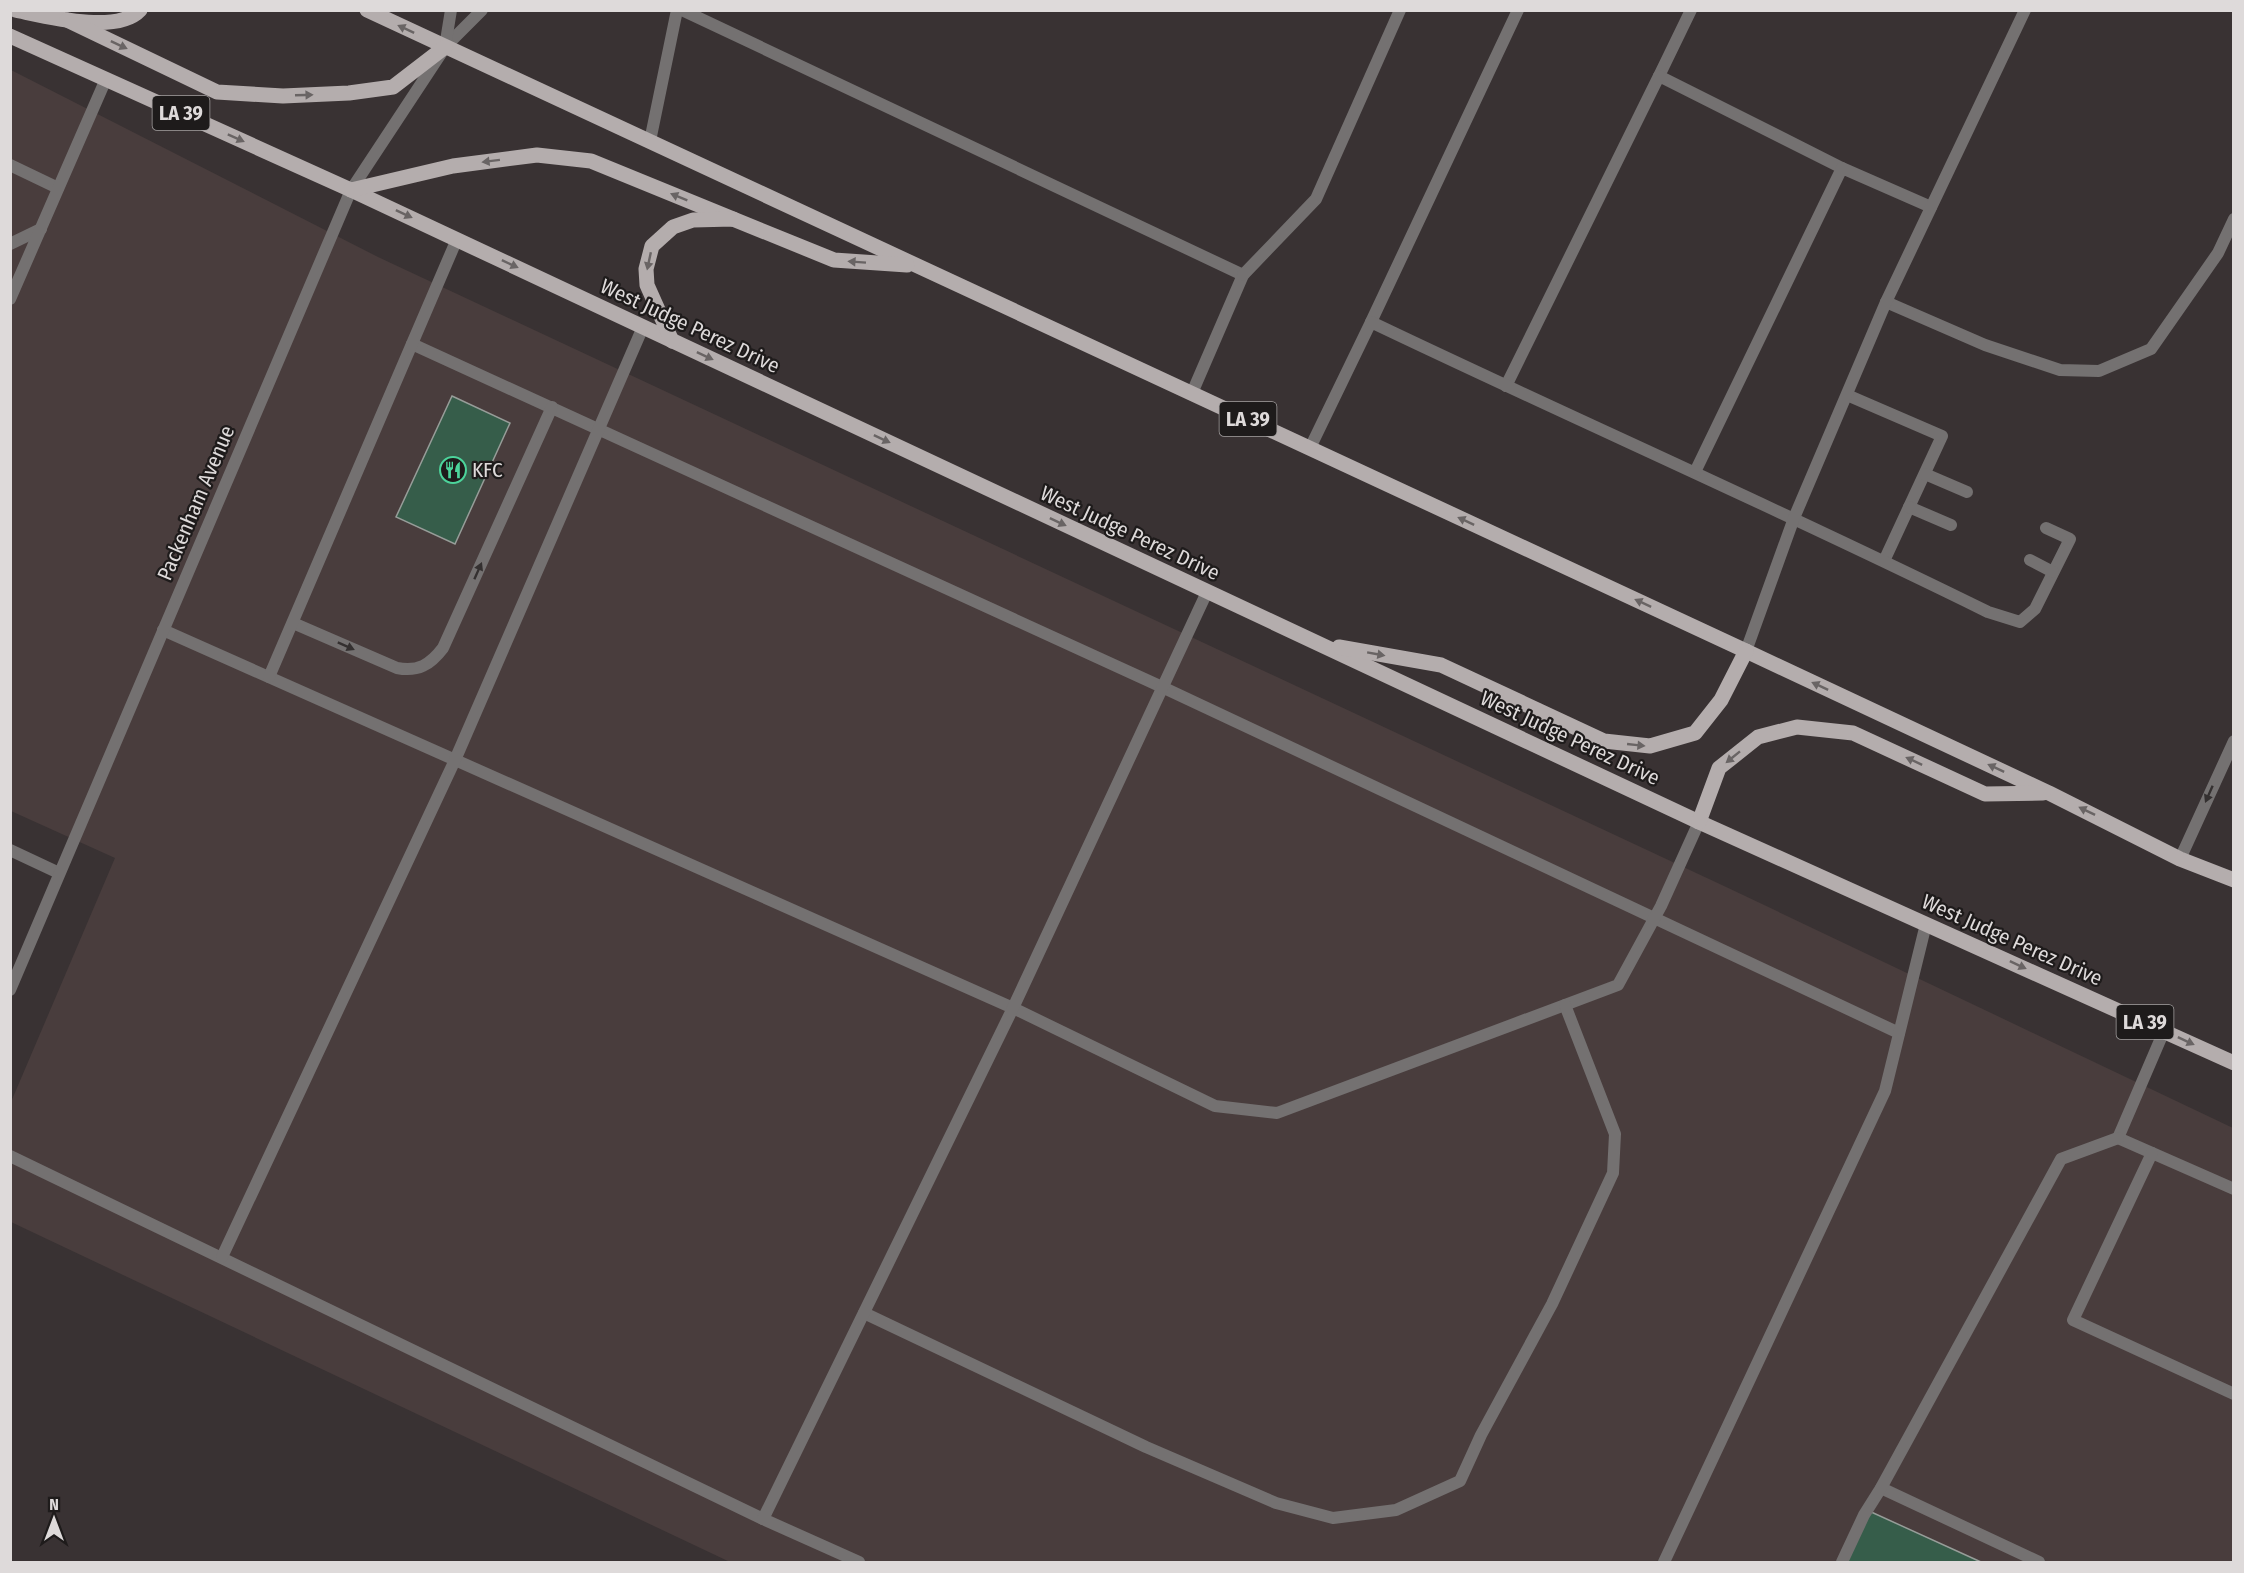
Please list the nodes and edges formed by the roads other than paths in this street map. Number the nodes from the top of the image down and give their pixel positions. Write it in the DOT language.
graph roads {
  1 [pos="15,10"];
  2 [pos="140,10"];
  3 [pos="367,10"];
  4 [pos="451,10"];
  5 [pos="482,10"];
  6 [pos="677,10"];
  7 [pos="682,10"];
  8 [pos="1400,10"];
  9 [pos="1518,10"];
  10 [pos="1691,10"];
  11 [pos="2025,10"];
  12 [pos="67,20"];
  13 [pos="10,36"];
  14 [pos="445,47"];
  15 [pos="1659,76"];
  16 [pos="106,79"];
  17 [pos="650,141"];
  18 [pos="10,165"];
  19 [pos="1842,168"];
  20 [pos="58,188"];
  21 [pos="351,190"];
  22 [pos="1931,207"];
  23 [pos="733,219"];
  24 [pos="2234,219"];
  25 [pos="41,229"];
  26 [pos="457,239"];
  27 [pos="10,244"];
  28 [pos="916,266"];
  29 [pos="1244,275"];
  30 [pos="10,299"];
  31 [pos="1886,302"];
  32 [pos="1371,321"];
  33 [pos="643,327"];
  34 [pos="672,341"];
  35 [pos="412,344"];
  36 [pos="1506,386"];
  37 [pos="1192,393"];
  38 [pos="1847,395"];
  39 [pos="552,407"];
  40 [pos="599,428"];
  41 [pos="1310,448"];
  42 [pos="1695,472"];
  43 [pos="1925,474"];
  44 [pos="1967,492"];
  45 [pos="1909,507"];
  46 [pos="1794,518"];
  47 [pos="1951,525"];
  48 [pos="2046,528"];
  49 [pos="1884,561"];
  50 [pos="2030,561"];
  51 [pos="2053,572"];
  52 [pos="1207,592"];
  53 [pos="293,623"];
  54 [pos="163,630"];
  55 [pos="1318,644"];
  56 [pos="1746,651"];
  57 [pos="269,677"];
  58 [pos="1162,687"];
  59 [pos="2234,741"];
  60 [pos="455,759"];
  61 [pos="2049,793"];
  62 [pos="1699,822"];
  63 [pos="10,850"];
  64 [pos="2180,859"];
  65 [pos="60,873"];
  66 [pos="2234,880"];
  67 [pos="1654,919"];
  68 [pos="1926,924"];
  69 [pos="10,990"];
  70 [pos="1565,1005"];
  71 [pos="1013,1008"];
  72 [pos="2164,1031"];
  73 [pos="1899,1034"];
  74 [pos="2234,1063"];
  75 [pos="2118,1138"];
  76 [pos="2152,1153"];
  77 [pos="10,1156"];
  78 [pos="2234,1189"];
  79 [pos="222,1257"];
  80 [pos="864,1313"];
  81 [pos="2234,1394"];
  82 [pos="1881,1488"];
  83 [pos="763,1519"];
  84 [pos="859,1563"];
  85 [pos="1664,1563"];
  86 [pos="1842,1563"];
  87 [pos="2039,1563"];
  1 -- 12 [label="main road"];
  2 -- 12 [label="main road"];
  14 -- 3 [label="main road, LA 39, one-way"];
  4 -- 14 [label="street"];
  5 -- 14 [label="street"];
  6 -- 17 [label="street"];
  7 -- 29 [label="street"];
  8 -- 29 [label="street"];
  9 -- 32 [label="street"];
  10 -- 15 [label="street"];
  11 -- 22 [label="street"];
  12 -- 14 [label="main road, one-way"];
  13 -- 16 [label="main road, West Judge Perez Drive / LA 39"];
  14 -- 17 [label="main road, LA 39"];
  14 -- 21 [label="street, Packenham Avenue"];
  15 -- 19 [label="street"];
  15 -- 36 [label="street"];
  16 -- 20 [label="street"];
  16 -- 21 [label="main road, West Judge Perez Drive / LA 39, one-way"];
  17 -- 28 [label="main road, LA 39"];
  18 -- 20 [label="street"];
  19 -- 22 [label="street"];
  19 -- 42 [label="street"];
  20 -- 25 [label="street"];
  23 -- 21 [label="main road, one-way"];
  21 -- 26 [label="main road, West Judge Perez Drive / LA 39, one-way"];
  21 -- 54 [label="street, Packenham Avenue"];
  22 -- 31 [label="street"];
  28 -- 23 [label="main road, one-way"];
  23 -- 34 [label="main road, one-way"];
  24 -- 31 [label="street"];
  25 -- 27 [label="street"];
  25 -- 30 [label="street"];
  26 -- 33 [label="main road, West Judge Perez Drive / LA 39, one-way"];
  26 -- 35 [label="street"];
  28 -- 37 [label="main road, LA 39"];
  29 -- 37 [label="street"];
  31 -- 38 [label="street"];
  32 -- 36 [label="street"];
  32 -- 41 [label="street"];
  33 -- 34 [label="main road, West Judge Perez Drive / LA 39"];
  33 -- 40 [label="street"];
  34 -- 52 [label="main road, West Judge Perez Drive / LA 39, one-way"];
  35 -- 39 [label="street"];
  35 -- 53 [label="street"];
  36 -- 42 [label="street"];
  37 -- 41 [label="main road, LA 39"];
  38 -- 43 [label="street"];
  38 -- 46 [label="street"];
  39 -- 40 [label="street"];
  53 -- 39 [label="street, one-way"];
  40 -- 58 [label="street"];
  40 -- 60 [label="street"];
  56 -- 41 [label="main road, LA 39, one-way"];
  42 -- 46 [label="street"];
  43 -- 44 [label="street"];
  43 -- 45 [label="street"];
  45 -- 47 [label="street"];
  45 -- 49 [label="street"];
  46 -- 49 [label="street"];
  46 -- 56 [label="street"];
  48 -- 51 [label="street"];
  49 -- 51 [label="street"];
  50 -- 51 [label="street"];
  52 -- 55 [label="main road, West Judge Perez Drive / LA 39"];
  52 -- 58 [label="street"];
  53 -- 57 [label="street"];
  54 -- 57 [label="street"];
  54 -- 65 [label="street, Packenham Avenue"];
  55 -- 56 [label="main road, one-way"];
  55 -- 62 [label="main road, West Judge Perez Drive / LA 39"];
  61 -- 56 [label="main road, LA 39, one-way"];
  57 -- 60 [label="street"];
  58 -- 67 [label="street"];
  58 -- 71 [label="street"];
  59 -- 64 [label="street, one-way"];
  60 -- 71 [label="street"];
  60 -- 79 [label="street"];
  61 -- 62 [label="main road, one-way"];
  64 -- 61 [label="main road, LA 39, one-way"];
  62 -- 67 [label="street"];
  62 -- 68 [label="main road, West Judge Perez Drive / LA 39"];
  63 -- 65 [label="street"];
  64 -- 66 [label="main road, LA 39"];
  65 -- 69 [label="street, Packenham Avenue"];
  67 -- 70 [label="street"];
  67 -- 73 [label="street"];
  68 -- 72 [label="main road, West Judge Perez Drive / LA 39, one-way"];
  68 -- 73 [label="street"];
  70 -- 71 [label="street"];
  70 -- 80 [label="street"];
  71 -- 80 [label="street"];
  72 -- 74 [label="main road, West Judge Perez Drive / LA 39, one-way"];
  72 -- 75 [label="street"];
  73 -- 85 [label="street"];
  75 -- 76 [label="street"];
  75 -- 82 [label="street"];
  76 -- 78 [label="street"];
  76 -- 81 [label="street"];
  77 -- 79 [label="street"];
  79 -- 83 [label="street"];
  80 -- 83 [label="street"];
  82 -- 86 [label="street"];
  82 -- 87 [label="street"];
  83 -- 84 [label="street"];
}
